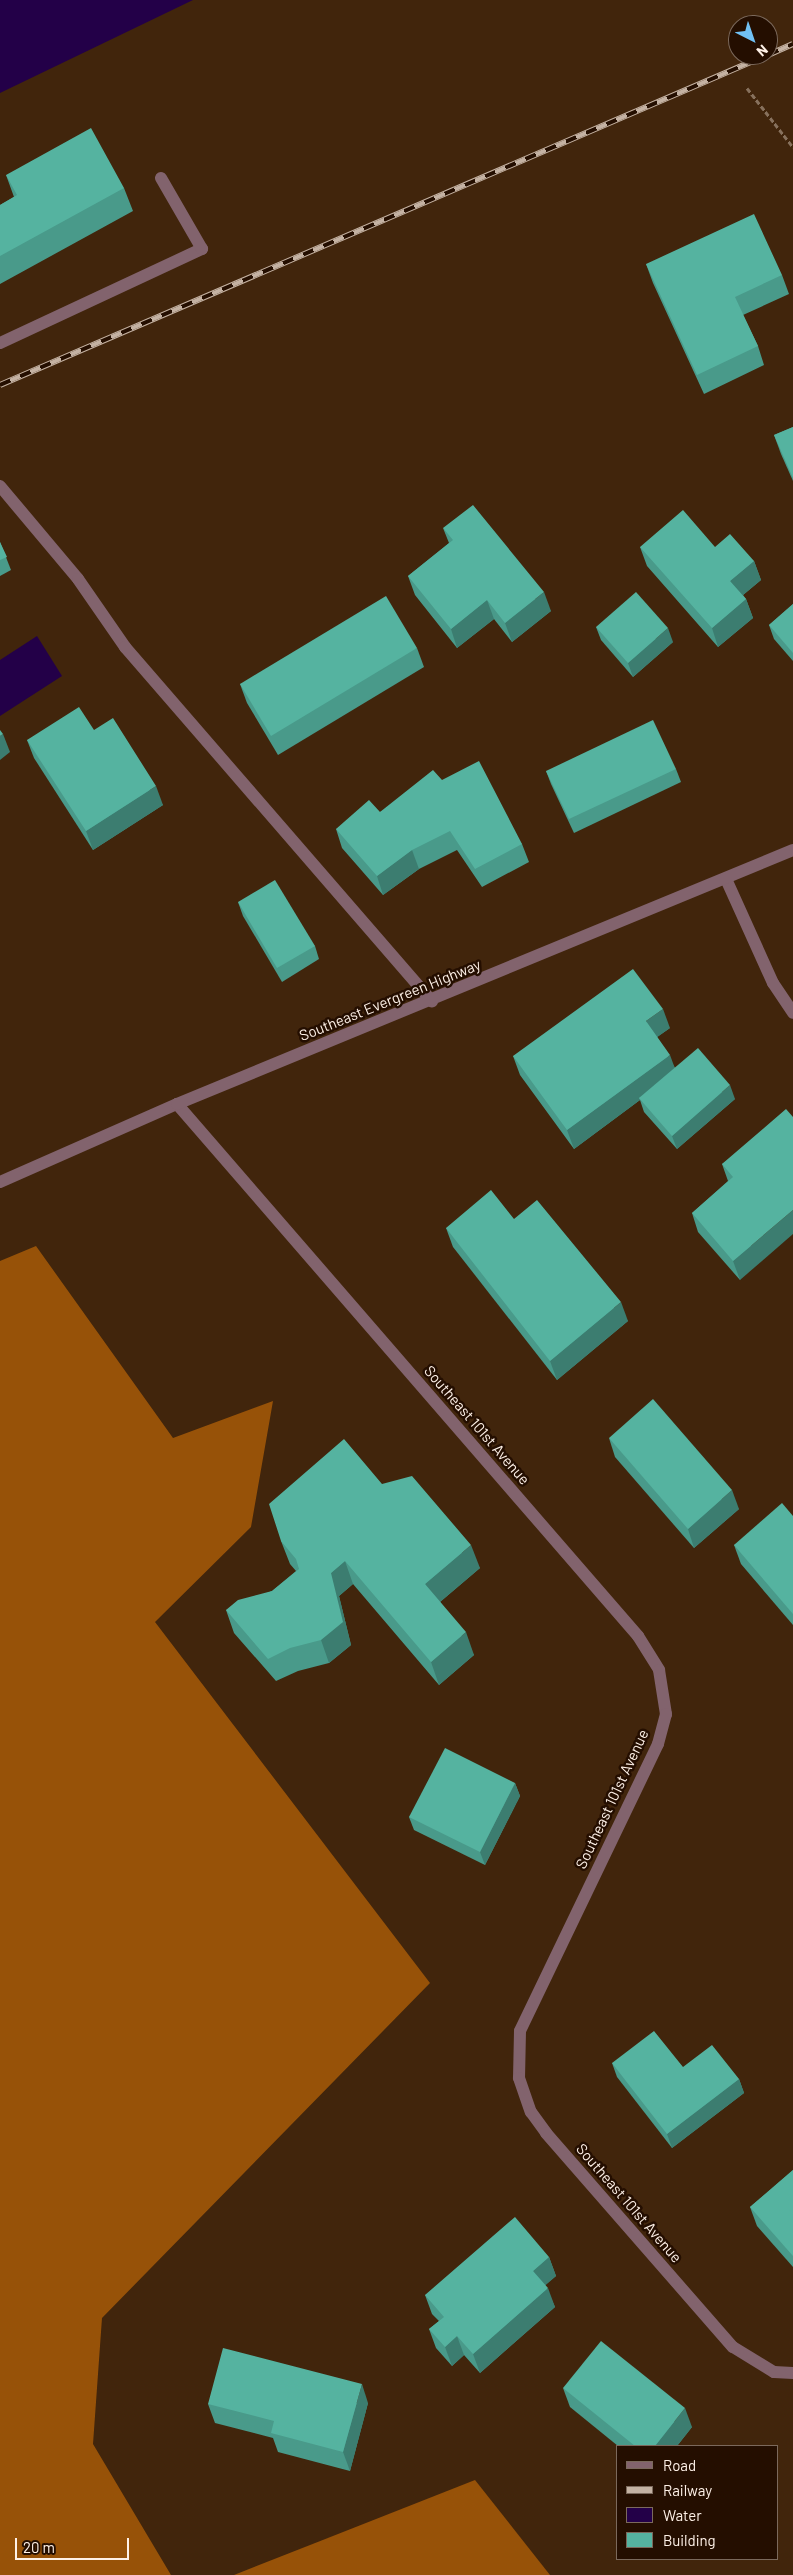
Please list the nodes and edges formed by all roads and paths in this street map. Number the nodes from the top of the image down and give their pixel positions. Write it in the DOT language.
graph roads {
  1 [pos="747,88"];
  2 [pos="793,147"];
  3 [pos="161,178"];
  4 [pos="0,343"];
  5 [pos="0,486"];
  6 [pos="793,850"];
  7 [pos="726,879"];
  8 [pos="432,1002"];
  9 [pos="793,1013"];
  10 [pos="177,1104"];
  11 [pos="0,1182"];
  12 [pos="793,2373"];
  1 -- 2 [label="path"];
  3 -- 4 [label="street"];
  5 -- 8 [label="street"];
  6 -- 7 [label="street, Southeast Evergreen Highway"];
  7 -- 8 [label="street, Southeast Evergreen Highway"];
  7 -- 9 [label="street"];
  8 -- 10 [label="street, Southeast Evergreen Highway"];
  10 -- 11 [label="street, Southeast Evergreen Highway"];
  10 -- 12 [label="street, Southeast 101st Avenue"];
}
